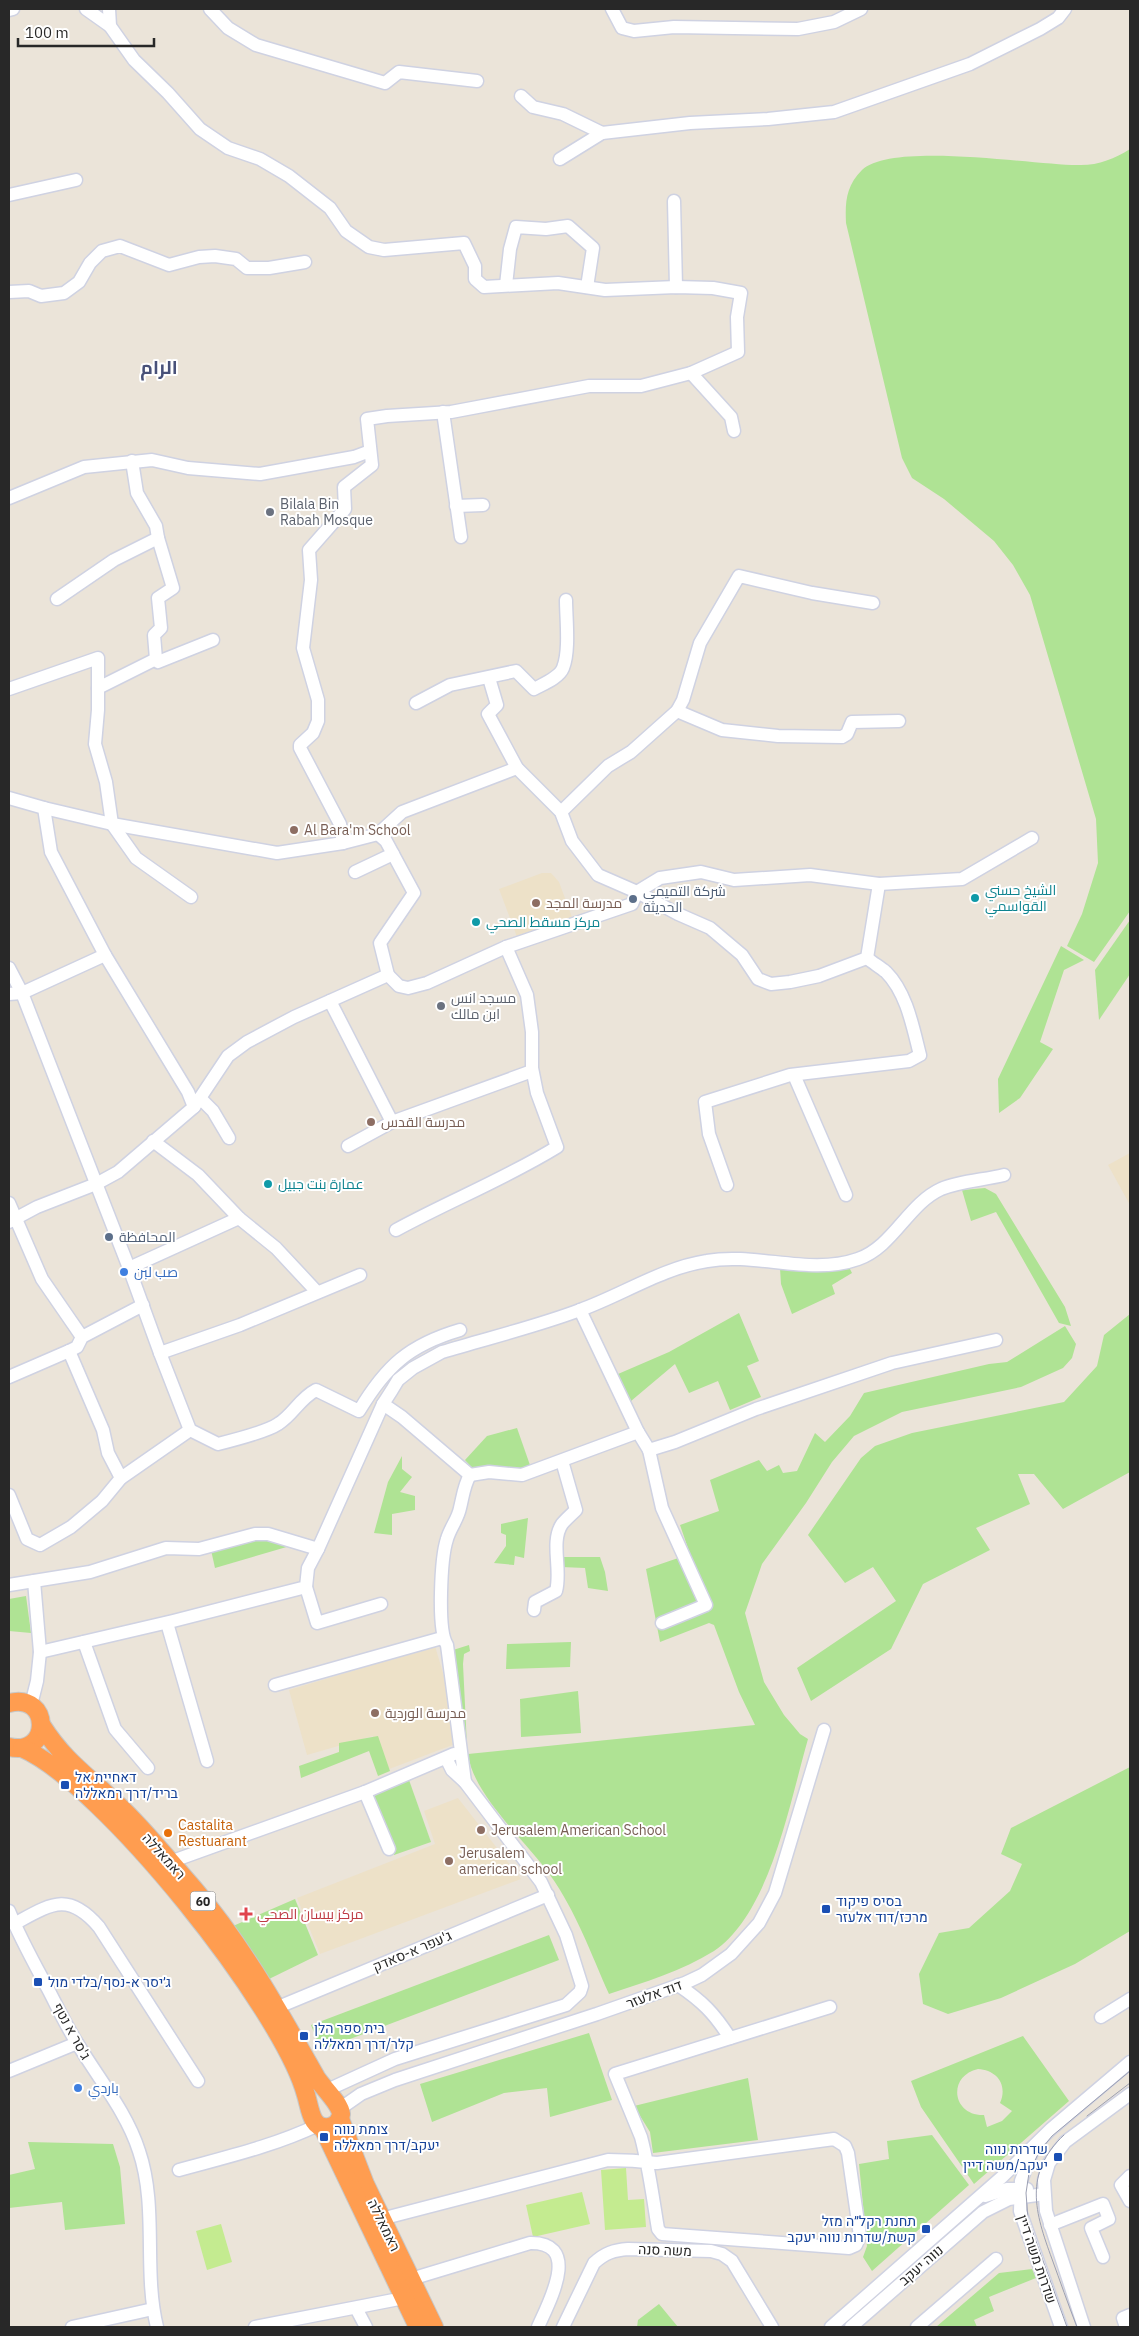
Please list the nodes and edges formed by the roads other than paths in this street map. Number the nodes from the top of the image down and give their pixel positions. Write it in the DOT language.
graph roads {
  1 [pos="13,9"];
  2 [pos="86,9"];
  3 [pos="109,9"];
  4 [pos="210,9"];
  5 [pos="612,9"];
  6 [pos="861,9"];
  7 [pos="1065,9"];
  8 [pos="9,10"];
  9 [pos="110,26"];
  10 [pos="477,81"];
  11 [pos="521,96"];
  12 [pos="602,133"];
  13 [pos="560,159"];
  14 [pos="76,180"];
  15 [pos="9,196"];
  16 [pos="674,201"];
  17 [pos="305,262"];
  18 [pos="506,285"];
  19 [pos="587,287"];
  20 [pos="676,287"];
  21 [pos="9,292"];
  22 [pos="691,373"];
  23 [pos="443,412"];
  24 [pos="734,431"];
  25 [pos="370,452"];
  26 [pos="132,461"];
  27 [pos="9,498"];
  28 [pos="483,505"];
  29 [pos="456,506"];
  30 [pos="461,537"];
  31 [pos="158,538"];
  32 [pos="58,599"];
  33 [pos="566,600"];
  34 [pos="873,603"];
  35 [pos="213,640"];
  36 [pos="156,660"];
  37 [pos="489,678"];
  38 [pos="98,688"];
  39 [pos="9,689"];
  40 [pos="416,704"];
  41 [pos="677,711"];
  42 [pos="899,721"];
  43 [pos="517,768"];
  44 [pos="9,798"];
  45 [pos="44,808"];
  46 [pos="561,812"];
  47 [pos="112,824"];
  48 [pos="378,834"];
  49 [pos="1032,838"];
  50 [pos="343,843"];
  51 [pos="393,854"];
  52 [pos="355,872"];
  53 [pos="879,884"];
  54 [pos="637,892"];
  55 [pos="191,897"];
  56 [pos="506,947"];
  57 [pos="105,955"];
  58 [pos="867,958"];
  59 [pos="9,968"];
  60 [pos="388,976"];
  61 [pos="15,994"];
  62 [pos="330,1001"];
  63 [pos="532,1071"];
  64 [pos="794,1075"];
  65 [pos="197,1102"];
  66 [pos="392,1122"];
  67 [pos="229,1138"];
  68 [pos="154,1141"];
  69 [pos="348,1146"];
  70 [pos="1004,1176"];
  71 [pos="96,1184"];
  72 [pos="727,1185"];
  73 [pos="846,1195"];
  74 [pos="9,1203"];
  75 [pos="239,1218"];
  76 [pos="12,1220"];
  77 [pos="396,1230"];
  78 [pos="129,1268"];
  79 [pos="360,1275"];
  80 [pos="317,1292"];
  81 [pos="143,1306"];
  82 [pos="580,1310"];
  83 [pos="460,1330"];
  84 [pos="82,1337"];
  85 [pos="996,1340"];
  86 [pos="69,1351"];
  87 [pos="160,1352"];
  88 [pos="9,1377"];
  89 [pos="383,1404"];
  90 [pos="190,1430"];
  91 [pos="638,1432"];
  92 [pos="649,1450"];
  93 [pos="562,1461"];
  94 [pos="470,1475"];
  95 [pos="121,1478"];
  96 [pos="9,1495"];
  97 [pos="12,1520"];
  98 [pos="318,1549"];
  99 [pos="34,1581"];
  100 [pos="9,1585"];
  101 [pos="306,1587"];
  102 [pos="9,1591"];
  103 [pos="381,1604"];
  104 [pos="534,1610"];
  105 [pos="167,1623"];
  106 [pos="662,1624"];
  107 [pos="442,1638"];
  108 [pos="84,1642"];
  109 [pos="40,1652"];
  110 [pos="275,1685"];
  111 [pos="9,1703"];
  112 [pos="31,1705"];
  113 [pos="42,1726"];
  114 [pos="824,1730"];
  115 [pos="14,1750"];
  116 [pos="460,1750"];
  117 [pos="446,1758"];
  118 [pos="207,1760"];
  119 [pos="148,1768"];
  120 [pos="465,1782"];
  121 [pos="365,1792"];
  122 [pos="390,1849"];
  123 [pos="170,1862"];
  124 [pos="548,1895"];
  125 [pos="9,1911"];
  126 [pos="14,1924"];
  127 [pos="678,1985"];
  128 [pos="1129,2004"];
  129 [pos="830,2007"];
  130 [pos="276,2008"];
  131 [pos="1101,2017"];
  132 [pos="730,2038"];
  133 [pos="77,2043"];
  134 [pos="1130,2062"];
  135 [pos="9,2071"];
  136 [pos="198,2081"];
  137 [pos="1130,2094"];
  138 [pos="335,2105"];
  139 [pos="317,2122"];
  140 [pos="1042,2137"];
  141 [pos="646,2162"];
  142 [pos="179,2170"];
  143 [pos="1130,2176"];
  144 [pos="1020,2193"];
  145 [pos="1044,2194"];
  146 [pos="1130,2201"];
  147 [pos="994,2205"];
  148 [pos="966,2208"];
  149 [pos="381,2218"];
  150 [pos="1022,2222"];
  151 [pos="1050,2225"];
  152 [pos="1103,2257"];
  153 [pos="996,2259"];
  154 [pos="410,2279"];
  155 [pos="404,2298"];
  156 [pos="356,2308"];
  157 [pos="153,2309"];
  158 [pos="1130,2315"];
  159 [pos="72,2327"];
  160 [pos="157,2327"];
  161 [pos="256,2327"];
  162 [pos="366,2327"];
  163 [pos="418,2327"];
  164 [pos="434,2327"];
  165 [pos="538,2327"];
  166 [pos="562,2327"];
  167 [pos="772,2327"];
  168 [pos="831,2327"];
  169 [pos="851,2327"];
  170 [pos="917,2327"];
  171 [pos="1061,2327"];
  172 [pos="1084,2327"];
  173 [pos="1126,2327"];
  1 -- 8 [label="street"];
  2 -- 9 [label="street"];
  3 -- 9 [label="street"];
  4 -- 10 [label="street"];
  5 -- 6 [label="street"];
  7 -- 12 [label="street"];
  9 -- 18 [label="street"];
  11 -- 12 [label="street"];
  12 -- 13 [label="street"];
  14 -- 15 [label="street"];
  16 -- 20 [label="street"];
  17 -- 21 [label="street"];
  18 -- 19 [label="street"];
  18 -- 19 [label="street"];
  19 -- 20 [label="street"];
  20 -- 22 [label="street"];
  22 -- 23 [label="street"];
  22 -- 24 [label="street"];
  23 -- 25 [label="street"];
  23 -- 29 [label="street"];
  25 -- 26 [label="street"];
  25 -- 50 [label="street"];
  26 -- 27 [label="street"];
  26 -- 31 [label="street"];
  28 -- 29 [label="street"];
  29 -- 30 [label="street"];
  31 -- 32 [label="street"];
  31 -- 36 [label="street"];
  33 -- 37 [label="street"];
  34 -- 41 [label="street"];
  35 -- 36 [label="street"];
  36 -- 38 [label="street"];
  37 -- 40 [label="street"];
  37 -- 43 [label="street"];
  38 -- 39 [label="street"];
  38 -- 47 [label="street"];
  41 -- 42 [label="street"];
  41 -- 46 [label="street"];
  43 -- 46 [label="street"];
  43 -- 48 [label="street"];
  44 -- 45 [label="street"];
  45 -- 47 [label="street"];
  45 -- 57 [label="street"];
  46 -- 54 [label="street"];
  47 -- 50 [label="street"];
  47 -- 55 [label="street"];
  48 -- 50 [label="street"];
  48 -- 51 [label="street"];
  49 -- 53 [label="street"];
  51 -- 52 [label="street"];
  51 -- 60 [label="street"];
  53 -- 54 [label="street"];
  53 -- 58 [label="street"];
  54 -- 56 [label="street"];
  54 -- 58 [label="street"];
  56 -- 60 [label="street"];
  56 -- 63 [label="street"];
  57 -- 61 [label="street"];
  57 -- 65 [label="street"];
  58 -- 64 [label="street"];
  59 -- 61 [label="street"];
  60 -- 62 [label="street"];
  61 -- 71 [label="street"];
  62 -- 65 [label="street"];
  62 -- 66 [label="street"];
  63 -- 66 [label="street"];
  63 -- 77 [label="street"];
  64 -- 72 [label="street"];
  64 -- 73 [label="street"];
  65 -- 67 [label="street"];
  65 -- 68 [label="street"];
  66 -- 69 [label="street"];
  68 -- 71 [label="street"];
  68 -- 75 [label="street"];
  70 -- 82 [label="street"];
  71 -- 76 [label="street"];
  71 -- 78 [label="street"];
  74 -- 76 [label="street"];
  75 -- 78 [label="street"];
  75 -- 80 [label="street"];
  76 -- 84 [label="street"];
  78 -- 81 [label="street"];
  79 -- 80 [label="street"];
  80 -- 87 [label="street"];
  81 -- 84 [label="street"];
  81 -- 87 [label="street"];
  82 -- 89 [label="street"];
  82 -- 91 [label="street"];
  83 -- 90 [label="street"];
  84 -- 86 [label="street"];
  85 -- 92 [label="street"];
  86 -- 88 [label="street"];
  86 -- 95 [label="street"];
  87 -- 90 [label="street"];
  89 -- 94 [label="street"];
  89 -- 98 [label="street"];
  90 -- 95 [label="street"];
  91 -- 92 [label="street"];
  91 -- 93 [label="street"];
  92 -- 106 [label="street"];
  93 -- 94 [label="street"];
  93 -- 104 [label="street"];
  94 -- 107 [label="street"];
  95 -- 97 [label="street"];
  96 -- 97 [label="street"];
  98 -- 99 [label="street"];
  98 -- 101 [label="street"];
  99 -- 100 [label="street"];
  99 -- 102 [label="street"];
  99 -- 109 [label="street"];
  101 -- 103 [label="street"];
  101 -- 105 [label="street"];
  105 -- 108 [label="street"];
  105 -- 118 [label="street"];
  107 -- 110 [label="street"];
  107 -- 116 [label="street"];
  108 -- 109 [label="street"];
  108 -- 119 [label="street"];
  109 -- 112 [label="street"];
  111 -- 112 [label="highway"];
  112 -- 113 [label="highway, 60"];
  113 -- 115 [label="highway, 60"];
  113 -- 123 [label="highway, ראמאללה / 60"];
  114 -- 127 [label="street, דוד אלעזר"];
  115 -- 139 [label="highway, ראמאללה / 60"];
  116 -- 117 [label="street"];
  116 -- 120 [label="street"];
  117 -- 120 [label="street"];
  117 -- 121 [label="street"];
  120 -- 124 [label="street"];
  121 -- 122 [label="street"];
  121 -- 123 [label="street"];
  123 -- 130 [label="highway, ראמאללה / 60"];
  124 -- 130 [label="street, ג'עפר א-סאדק"];
  124 -- 138 [label="street"];
  125 -- 126 [label="street, ג'סר א נטף"];
  126 -- 133 [label="street, ג'סר א נטף"];
  126 -- 136 [label="street"];
  127 -- 132 [label="street"];
  127 -- 138 [label="street, דוד אלעזר"];
  128 -- 131 [label="street"];
  129 -- 132 [label="street"];
  130 -- 138 [label="highway, ראמאללה / 60"];
  132 -- 141 [label="street"];
  133 -- 135 [label="street"];
  133 -- 157 [label="street, ג'סר א נטף"];
  134 -- 140 [label="street"];
  137 -- 145 [label="street, שדרות משה דיין"];
  138 -- 139 [label="highway"];
  138 -- 139 [label="highway"];
  138 -- 149 [label="highway, ראמאללה / 60"];
  139 -- 142 [label="street"];
  139 -- 155 [label="highway, ראמאללה / 60"];
  140 -- 144 [label="street"];
  140 -- 148 [label="street"];
  141 -- 141 [label="street"];
  141 -- 149 [label="street"];
  143 -- 146 [label="street"];
  144 -- 145 [label="street"];
  144 -- 147 [label="street"];
  144 -- 148 [label="street"];
  144 -- 150 [label="street, שדרות משה דיין"];
  145 -- 151 [label="street, שדרות משה דיין"];
  147 -- 150 [label="street"];
  147 -- 169 [label="street, נווה יעקב"];
  148 -- 168 [label="street, נווה יעקב"];
  149 -- 154 [label="highway, ראמאללה / 60"];
  150 -- 171 [label="street, שדרות משה דיין"];
  151 -- 152 [label="street"];
  151 -- 172 [label="street, שדרות משה דיין"];
  153 -- 170 [label="street"];
  154 -- 164 [label="highway, ראמאללה / 60"];
  154 -- 165 [label="street"];
  155 -- 156 [label="street"];
  155 -- 163 [label="highway, ראמאללה / 60"];
  156 -- 161 [label="street"];
  156 -- 162 [label="street"];
  157 -- 159 [label="street"];
  157 -- 160 [label="street, ג'סר א נטף"];
  158 -- 173 [label="street"];
  166 -- 167 [label="street, משה סנה"];
}
